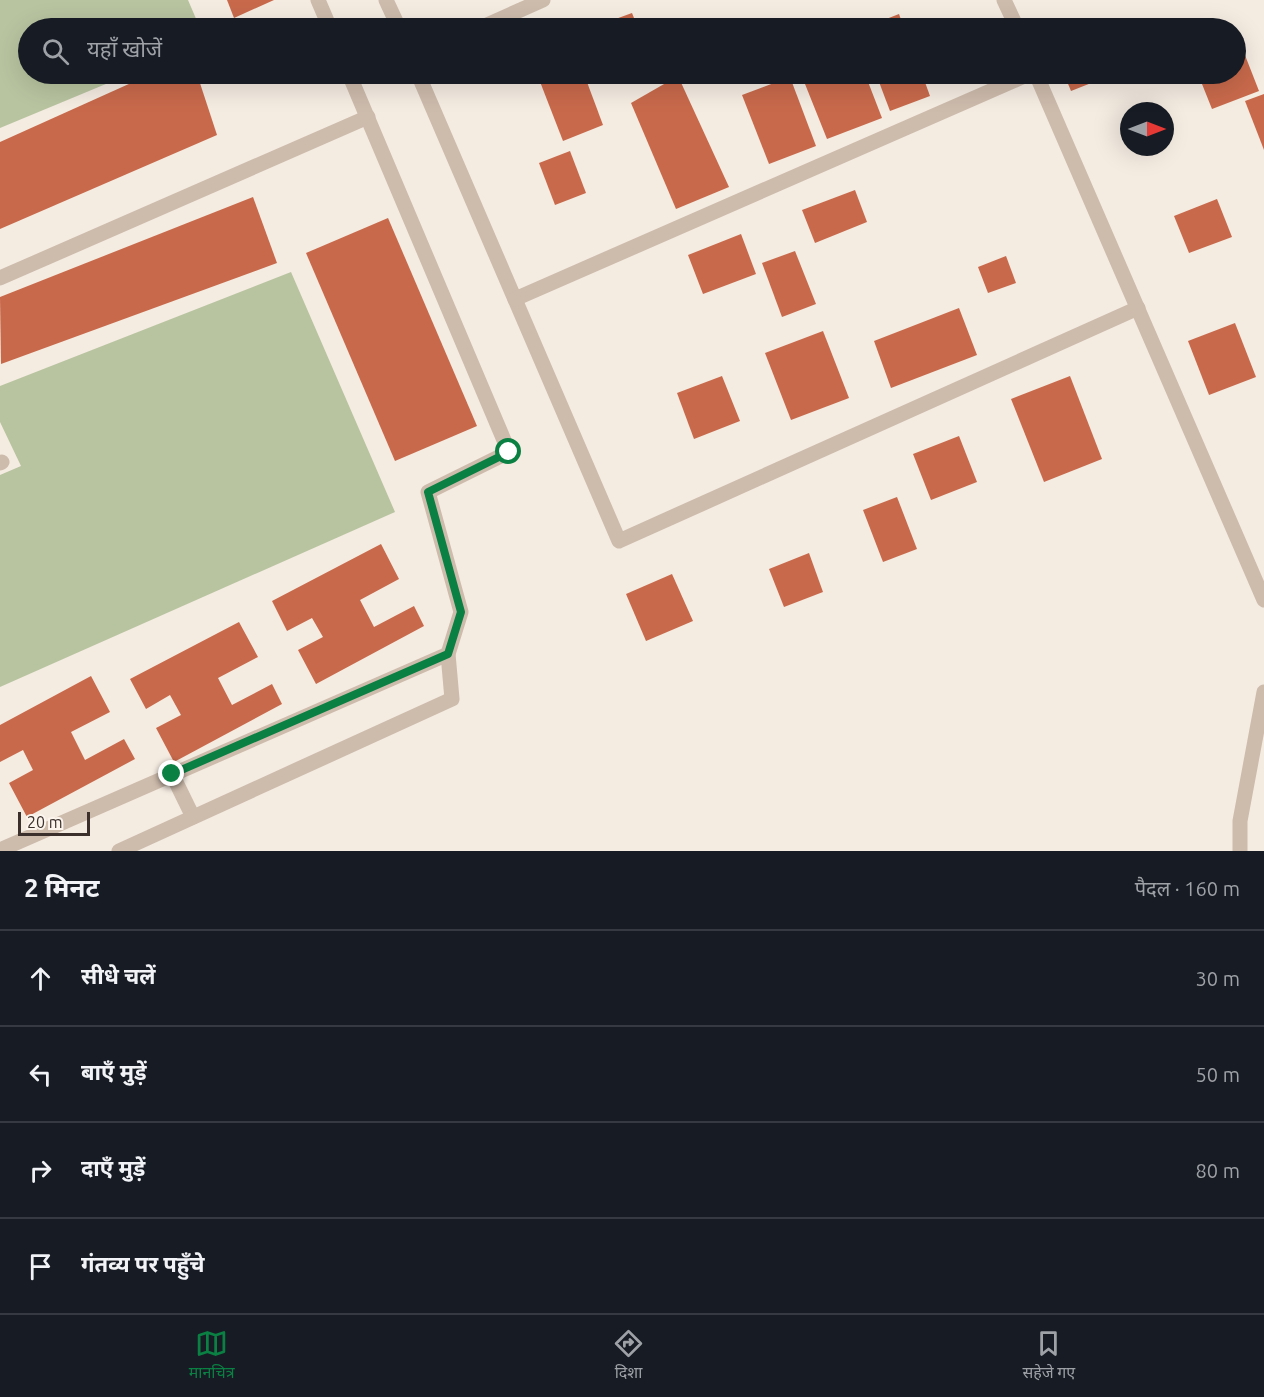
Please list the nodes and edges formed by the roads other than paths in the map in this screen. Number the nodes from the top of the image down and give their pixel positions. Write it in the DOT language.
graph roads {
  1 [pos="318,0"];
  2 [pos="386,0"];
  3 [pos="543,0"];
  4 [pos="1004,0"];
  5 [pos="326,18"];
  6 [pos="394,18"];
  7 [pos="502,18"];
  8 [pos="1012,18"];
  9 [pos="353,84"];
  10 [pos="422,84"];
  11 [pos="1006,84"];
  12 [pos="1040,84"];
  13 [pos="368,117"];
  14 [pos="0,279"];
  15 [pos="515,298"];
  16 [pos="1138,308"];
  17 [pos="1264,600"];
  18 [pos="448,654"];
  19 [pos="1264,692"];
  20 [pos="172,774"];
  21 [pos="193,817"];
  22 [pos="0,849"];
  23 [pos="119,851"];
  24 [pos="1240,851"];
  1 -- 5 [label="street"];
  2 -- 6 [label="street"];
  3 -- 7 [label="street"];
  4 -- 8 [label="street"];
  9 -- 13 [label="street"];
  10 -- 15 [label="street"];
  11 -- 15 [label="street"];
  12 -- 16 [label="street"];
  13 -- 14 [label="street"];
  13 -- 18 [label="street"];
  15 -- 16 [label="street"];
  16 -- 17 [label="street"];
  18 -- 20 [label="street"];
  18 -- 21 [label="street"];
  19 -- 24 [label="street"];
  20 -- 21 [label="street"];
  20 -- 22 [label="street"];
  21 -- 23 [label="street"];
}
